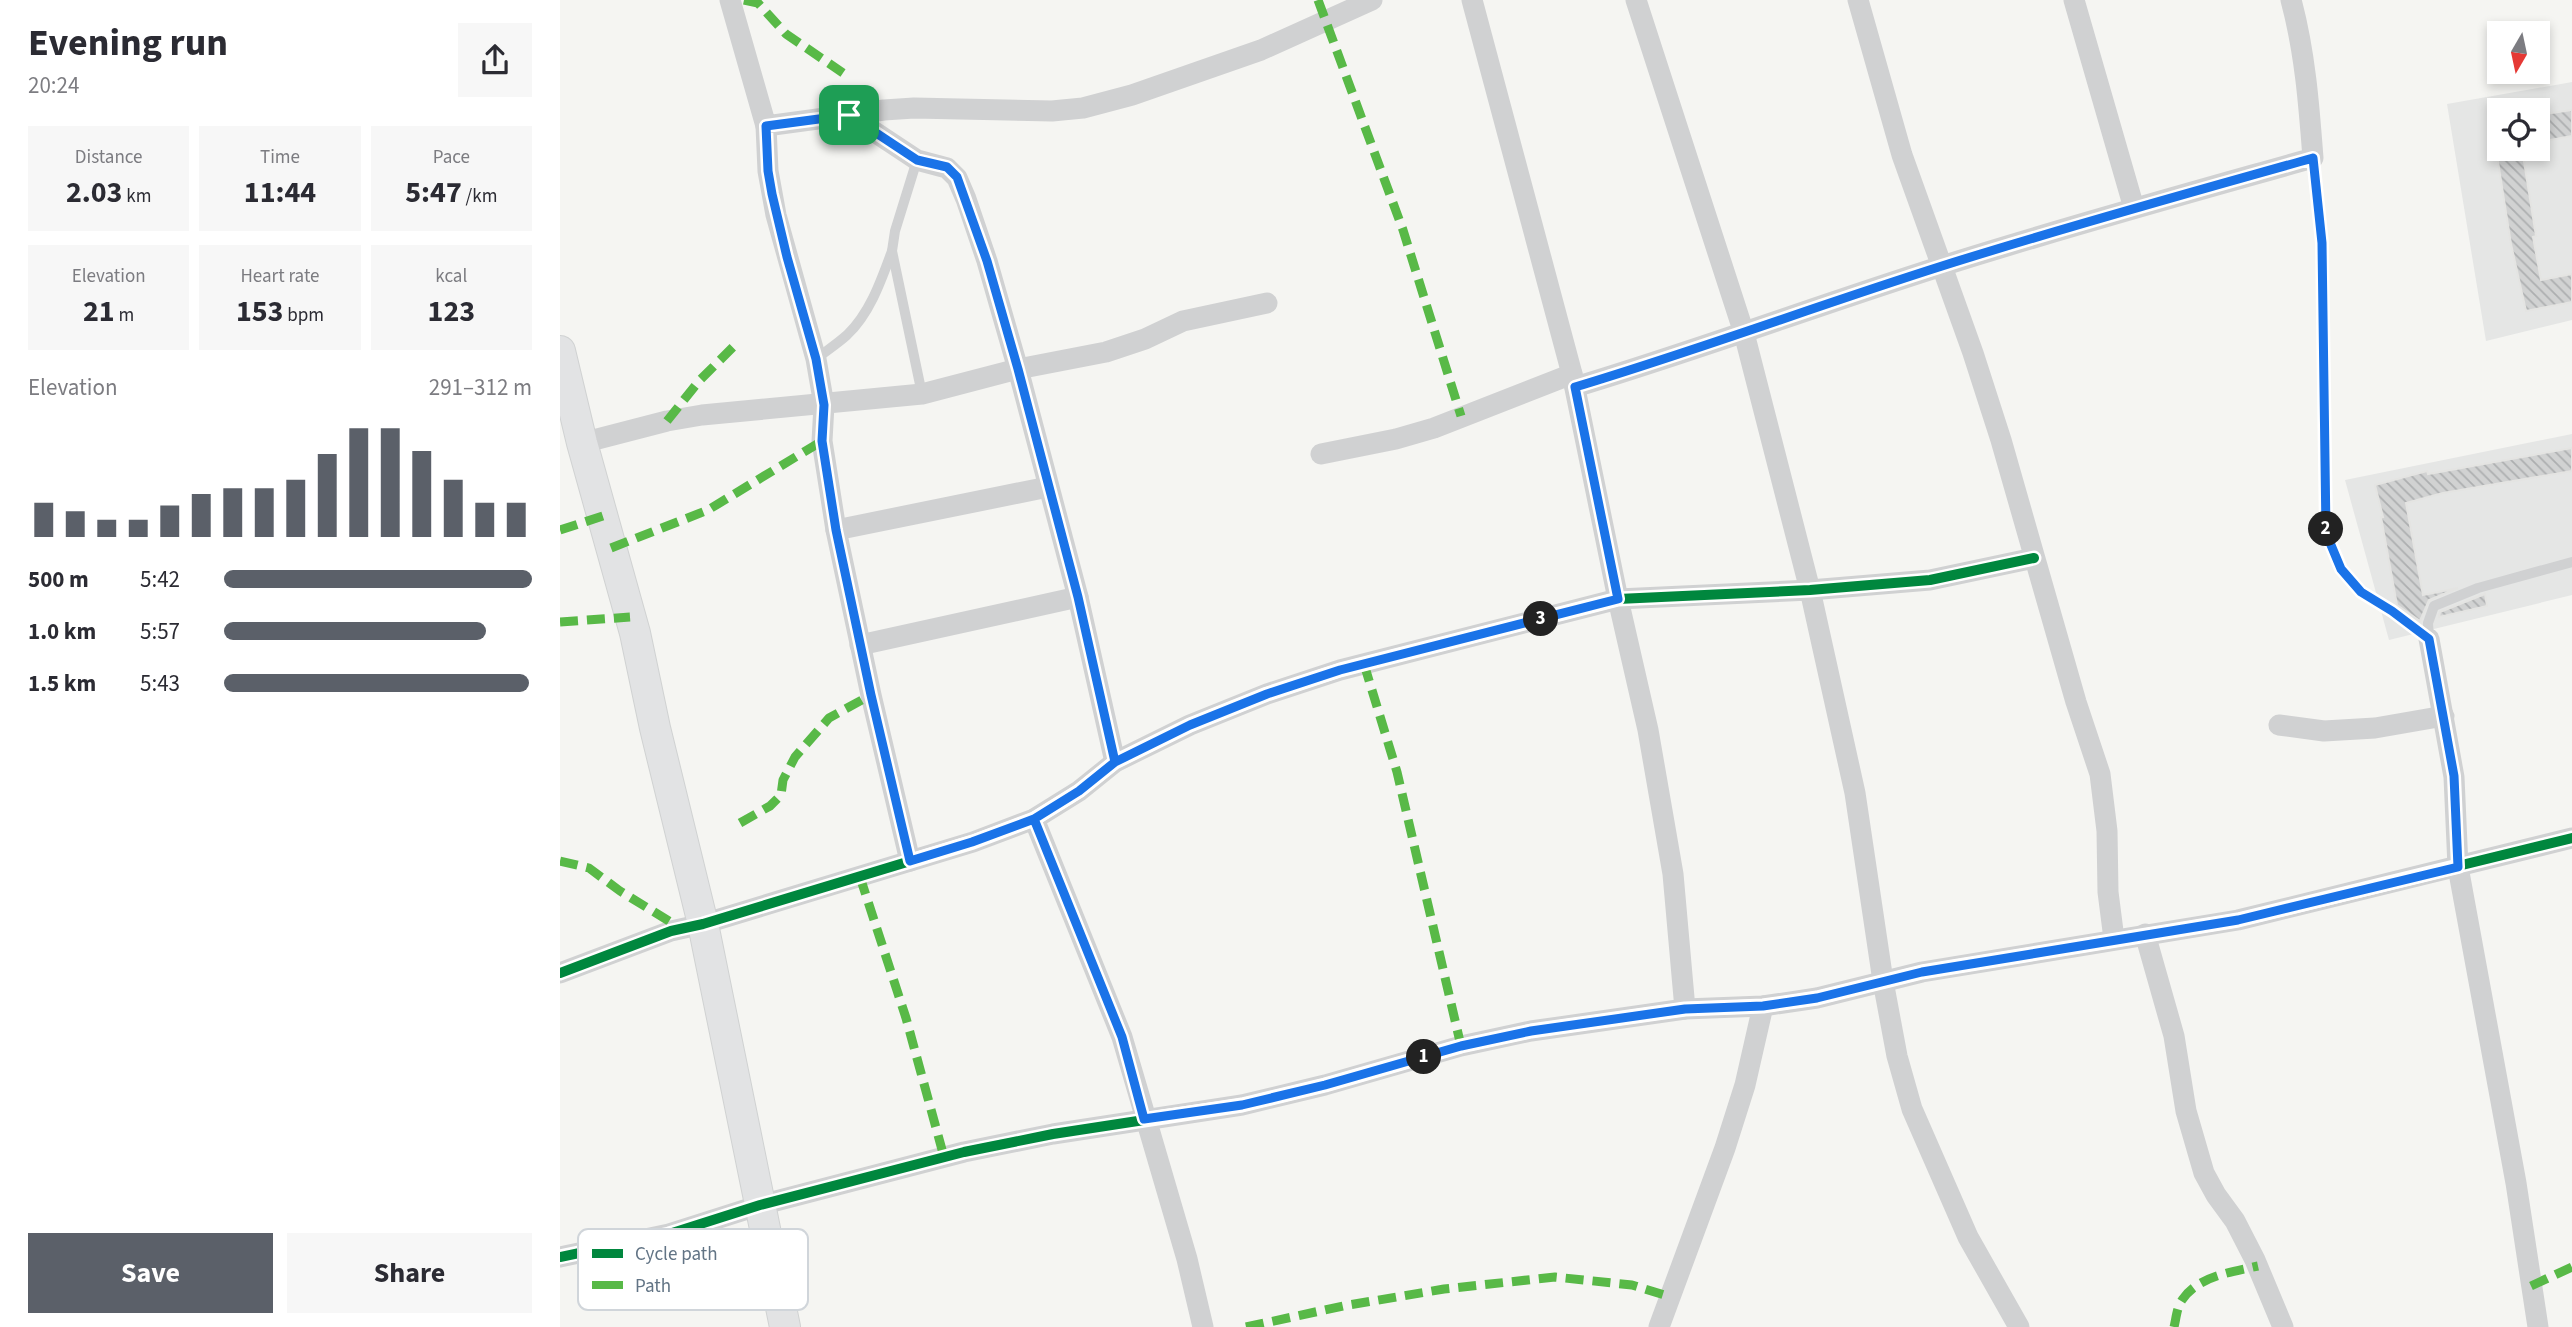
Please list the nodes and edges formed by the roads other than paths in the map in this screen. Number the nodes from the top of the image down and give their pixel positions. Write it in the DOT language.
graph roads {
  1 [pos="730,0"];
  2 [pos="1372,0"];
  3 [pos="1472,0"];
  4 [pos="1636,0"];
  5 [pos="1858,0"];
  6 [pos="2074,0"];
  7 [pos="2291,0"];
  8 [pos="849,115"];
  9 [pos="766,126"];
  10 [pos="2313,158"];
  11 [pos="917,160"];
  12 [pos="2134,208"];
  13 [pos="892,251"];
  14 [pos="1941,267"];
  15 [pos="1267,303"];
  16 [pos="1744,333"];
  17 [pos="560,351"];
  18 [pos="816,359"];
  19 [pos="1018,369"];
  20 [pos="1573,381"];
  21 [pos="922,394"];
  22 [pos="824,405"];
  23 [pos="582,443"];
  24 [pos="1321,454"];
  25 [pos="1048,487"];
  26 [pos="836,530"];
  27 [pos="2034,558"];
  28 [pos="2572,562"];
  29 [pos="1810,590"];
  30 [pos="1078,597"];
  31 [pos="1618,599"];
  32 [pos="2429,639"];
  33 [pos="860,645"];
  34 [pos="2444,716"];
  35 [pos="2278,724"];
  36 [pos="1115,762"];
  37 [pos="1034,819"];
  38 [pos="2572,838"];
  39 [pos="910,861"];
  40 [pos="2458,867"];
  41 [pos="703,924"];
  42 [pos="2145,934"];
  43 [pos="2114,939"];
  44 [pos="560,973"];
  45 [pos="1883,981"];
  46 [pos="1763,1006"];
  47 [pos="1685,1009"];
  48 [pos="1144,1119"];
  49 [pos="760,1205"];
  50 [pos="685,1229"];
  51 [pos="765,1229"];
  52 [pos="578,1253"];
  53 [pos="560,1257"];
  54 [pos="1203,1327"];
  55 [pos="1659,1327"];
  56 [pos="2019,1327"];
  57 [pos="2283,1327"];
  58 [pos="2538,1327"];
  1 -- 9 [label="street"];
  2 -- 8 [label="street"];
  3 -- 20 [label="street"];
  4 -- 16 [label="street"];
  5 -- 14 [label="street"];
  6 -- 12 [label="street"];
  7 -- 10 [label="street"];
  8 -- 9 [label="street"];
  8 -- 11 [label="street"];
  9 -- 18 [label="street"];
  10 -- 12 [label="street"];
  10 -- 32 [label="lane"];
  11 -- 13 [label="lane"];
  11 -- 19 [label="street"];
  12 -- 14 [label="street"];
  13 -- 18 [label="lane"];
  13 -- 21 [label="lane"];
  14 -- 16 [label="street"];
  14 -- 27 [label="street"];
  15 -- 19 [label="street"];
  16 -- 20 [label="street"];
  16 -- 29 [label="street"];
  17 -- 23 [label="street"];
  18 -- 22 [label="street"];
  19 -- 21 [label="street"];
  19 -- 25 [label="street"];
  20 -- 24 [label="street"];
  20 -- 31 [label="street"];
  21 -- 22 [label="street"];
  22 -- 23 [label="street"];
  22 -- 26 [label="street"];
  23 -- 41 [label="street"];
  25 -- 26 [label="street"];
  25 -- 30 [label="street"];
  26 -- 33 [label="street"];
  27 -- 29 [label="street"];
  27 -- 43 [label="street"];
  28 -- 32 [label="lane"];
  29 -- 31 [label="street"];
  29 -- 45 [label="street"];
  30 -- 33 [label="street"];
  30 -- 36 [label="street"];
  31 -- 36 [label="street"];
  31 -- 47 [label="street"];
  32 -- 34 [label="street"];
  33 -- 39 [label="street"];
  34 -- 35 [label="street"];
  34 -- 40 [label="street"];
  36 -- 37 [label="street"];
  37 -- 39 [label="street"];
  37 -- 48 [label="street"];
  38 -- 40 [label="street"];
  39 -- 41 [label="street"];
  40 -- 42 [label="street"];
  40 -- 58 [label="street"];
  41 -- 44 [label="street"];
  41 -- 49 [label="street"];
  42 -- 43 [label="street"];
  42 -- 57 [label="street"];
  43 -- 45 [label="street"];
  45 -- 46 [label="street"];
  45 -- 56 [label="street"];
  46 -- 47 [label="street"];
  46 -- 55 [label="street"];
  47 -- 48 [label="street"];
  48 -- 49 [label="street"];
  48 -- 54 [label="street"];
  49 -- 50 [label="street"];
  49 -- 51 [label="street"];
  52 -- 53 [label="street"];
}
